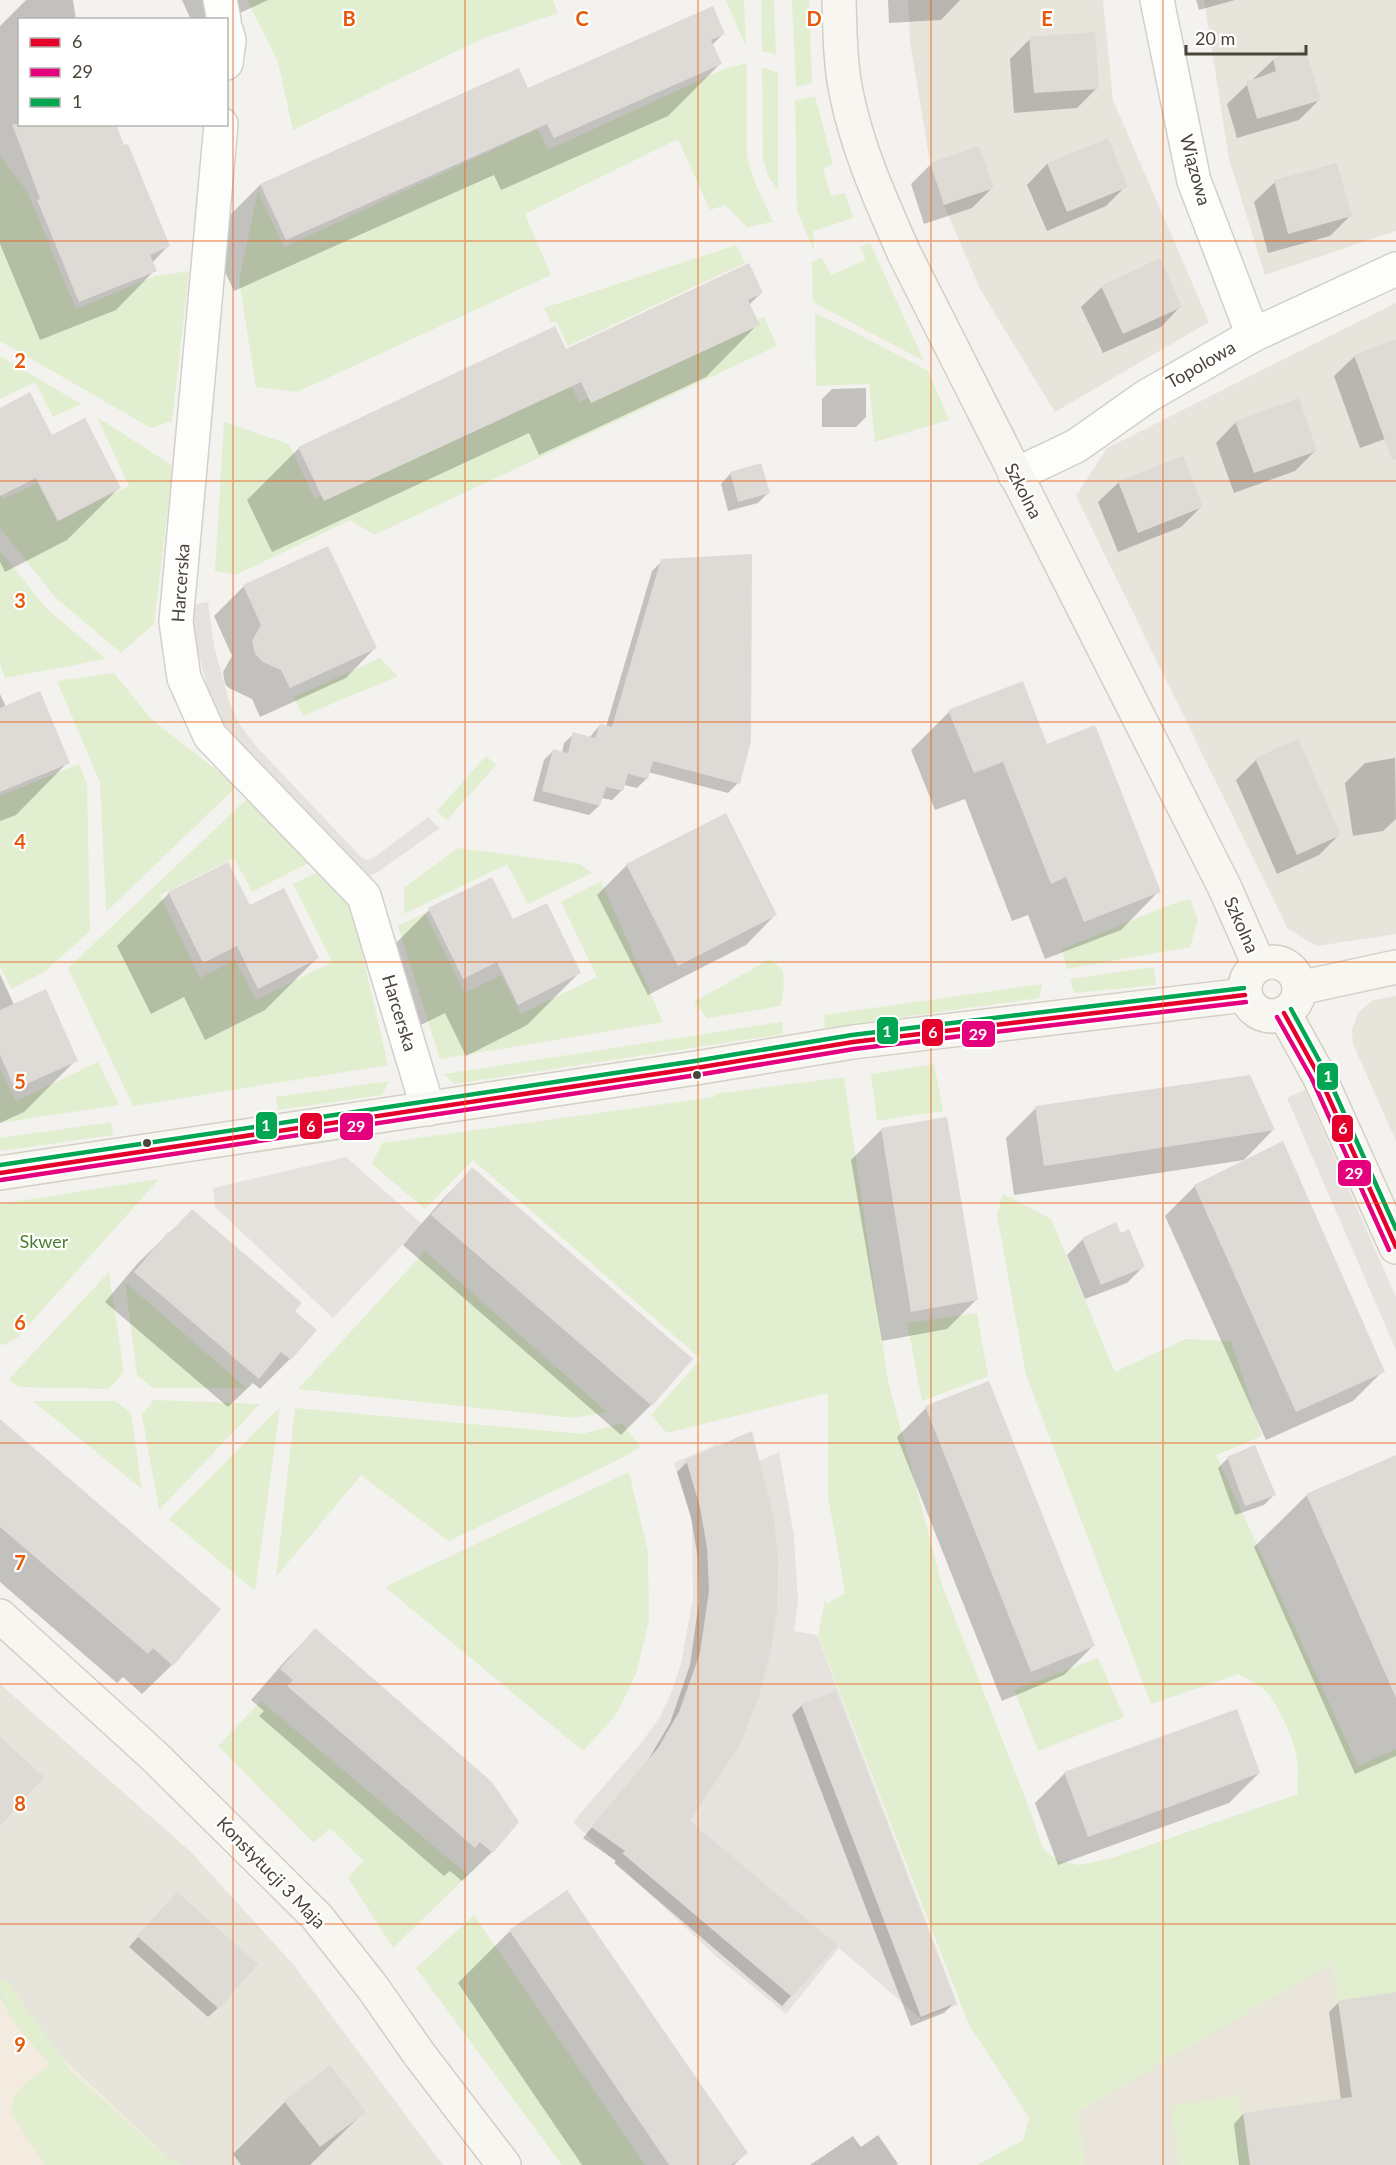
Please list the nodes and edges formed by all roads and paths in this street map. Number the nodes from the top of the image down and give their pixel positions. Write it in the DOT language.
graph roads {
  1 [pos="220,0"];
  2 [pos="839,0"];
  3 [pos="1157,0"];
  4 [pos="224,18"];
  5 [pos="221,126"];
  6 [pos="1396,269"];
  7 [pos="1253,334"];
  8 [pos="1015,475"];
  9 [pos="1259,965"];
  10 [pos="1396,967"];
  11 [pos="1245,995"];
  12 [pos="1292,1001"];
  13 [pos="428,1109"];
  14 [pos="0,1173"];
  15 [pos="1396,1247"];
  16 [pos="0,1616"];
  17 [pos="504,2165"];
  1 -- 4 [label="street"];
  2 -- 8 [label="street, Szkolna"];
  3 -- 7 [label="street, Wiązowa"];
  5 -- 13 [label="street, Harcerska"];
  6 -- 7 [label="street, Topolowa"];
  7 -- 8 [label="street, Topolowa"];
  8 -- 9 [label="street, Szkolna"];
  9 -- 11 [label="street"];
  9 -- 12 [label="street"];
  10 -- 12 [label="street"];
  11 -- 12 [label="street"];
  11 -- 13 [label="street"];
  12 -- 15 [label="street"];
  13 -- 14 [label="street"];
  16 -- 17 [label="street, Konstytucji 3 Maja"];
}
